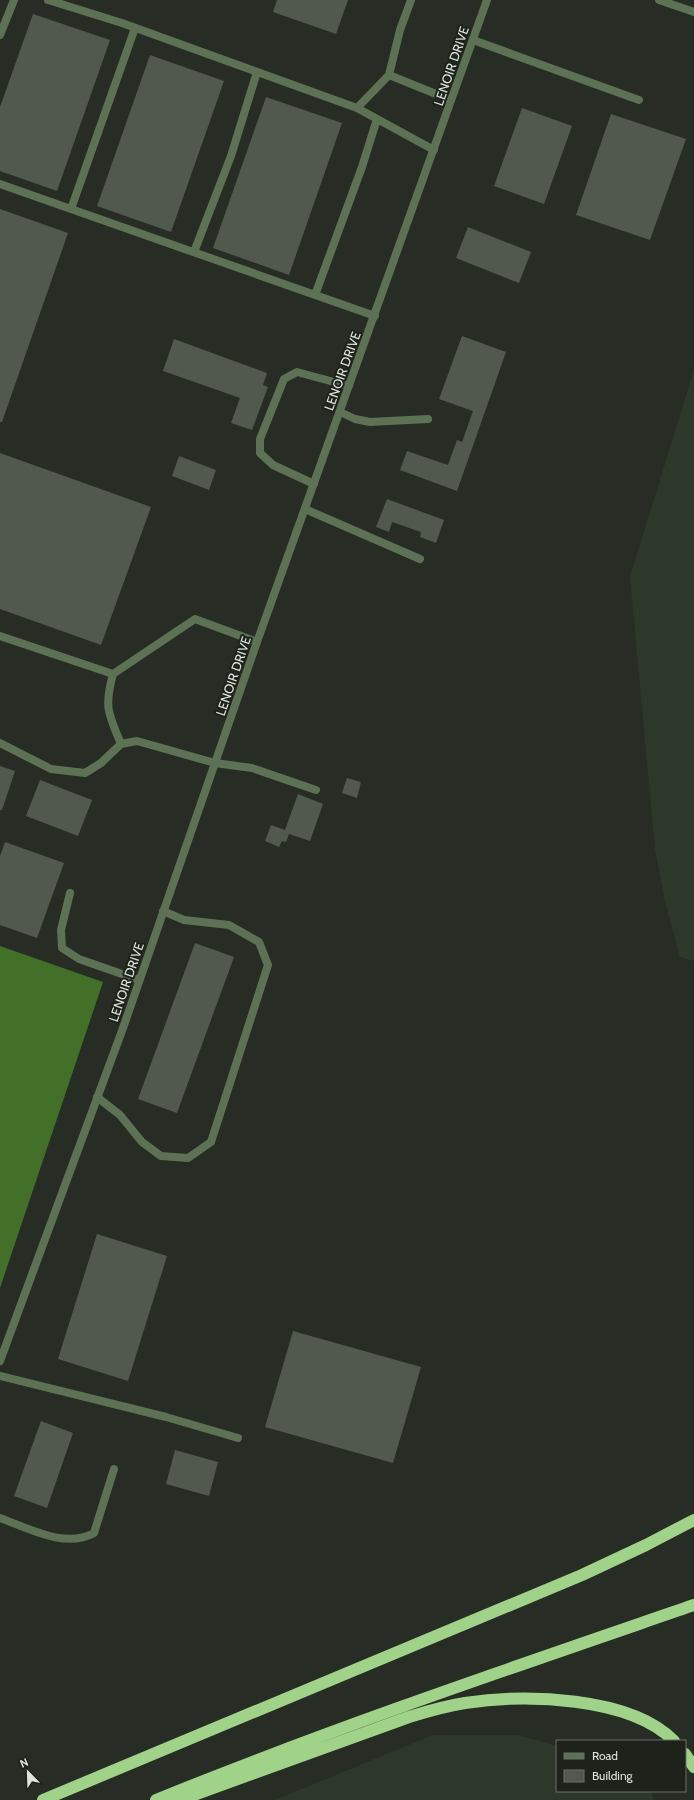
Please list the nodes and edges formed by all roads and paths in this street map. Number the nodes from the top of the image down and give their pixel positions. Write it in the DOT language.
graph roads {
  1 [pos="14,0"];
  2 [pos="48,0"];
  3 [pos="410,0"];
  4 [pos="486,0"];
  5 [pos="660,0"];
  6 [pos="694,12"];
  7 [pos="135,28"];
  8 [pos="0,35"];
  9 [pos="473,40"];
  10 [pos="257,72"];
  11 [pos="389,75"];
  12 [pos="452,100"];
  13 [pos="639,100"];
  14 [pos="357,108"];
  15 [pos="377,119"];
  16 [pos="434,150"];
  17 [pos="0,184"];
  18 [pos="71,209"];
  19 [pos="194,252"];
  20 [pos="315,295"];
  21 [pos="375,316"];
  22 [pos="349,386"];
  23 [pos="340,412"];
  24 [pos="428,419"];
  25 [pos="314,484"];
  26 [pos="305,509"];
  27 [pos="420,560"];
  28 [pos="0,636"];
  29 [pos="257,642"];
  30 [pos="113,674"];
  31 [pos="0,743"];
  32 [pos="121,744"];
  33 [pos="214,764"];
  34 [pos="316,790"];
  35 [pos="70,893"];
  36 [pos="163,911"];
  37 [pos="139,980"];
  38 [pos="97,1097"];
  39 [pos="0,1360"];
  40 [pos="0,1376"];
  41 [pos="238,1438"];
  42 [pos="114,1469"];
  43 [pos="0,1518"];
  44 [pos="694,1520"];
  45 [pos="694,1606"];
  46 [pos="673,1740"];
  47 [pos="686,1755"];
  48 [pos="694,1767"];
  49 [pos="43,1800"];
  50 [pos="156,1800"];
  51 [pos="180,1800"];
  1 -- 8 [label="street"];
  2 -- 7 [label="street"];
  3 -- 11 [label="street"];
  4 -- 9 [label="street, LENOIR DRIVE"];
  5 -- 6 [label="street"];
  7 -- 10 [label="street"];
  7 -- 18 [label="street"];
  9 -- 12 [label="street, LENOIR DRIVE"];
  9 -- 13 [label="street"];
  10 -- 14 [label="street"];
  10 -- 19 [label="street"];
  11 -- 12 [label="street"];
  11 -- 14 [label="street"];
  12 -- 16 [label="street, LENOIR DRIVE"];
  14 -- 15 [label="street"];
  15 -- 16 [label="street"];
  15 -- 20 [label="street"];
  16 -- 21 [label="street, LENOIR DRIVE"];
  17 -- 18 [label="street"];
  18 -- 19 [label="street"];
  19 -- 20 [label="street"];
  20 -- 21 [label="street"];
  21 -- 22 [label="street, LENOIR DRIVE"];
  22 -- 23 [label="street, LENOIR DRIVE"];
  22 -- 25 [label="street"];
  23 -- 24 [label="street"];
  23 -- 25 [label="street, LENOIR DRIVE"];
  25 -- 26 [label="street, LENOIR DRIVE"];
  26 -- 27 [label="street"];
  26 -- 29 [label="street, LENOIR DRIVE"];
  28 -- 30 [label="street"];
  29 -- 30 [label="street"];
  29 -- 33 [label="street, LENOIR DRIVE"];
  30 -- 32 [label="street"];
  31 -- 32 [label="street"];
  32 -- 33 [label="street"];
  33 -- 34 [label="street"];
  33 -- 36 [label="street, LENOIR DRIVE"];
  35 -- 37 [label="street"];
  36 -- 37 [label="street, LENOIR DRIVE"];
  36 -- 38 [label="street"];
  37 -- 38 [label="street, LENOIR DRIVE"];
  38 -- 39 [label="street, LENOIR DRIVE"];
  40 -- 41 [label="street"];
  42 -- 43 [label="street"];
  44 -- 49 [label="highway"];
  45 -- 50 [label="highway"];
  46 -- 51 [label="highway"];
  47 -- 48 [label="highway"];
}
